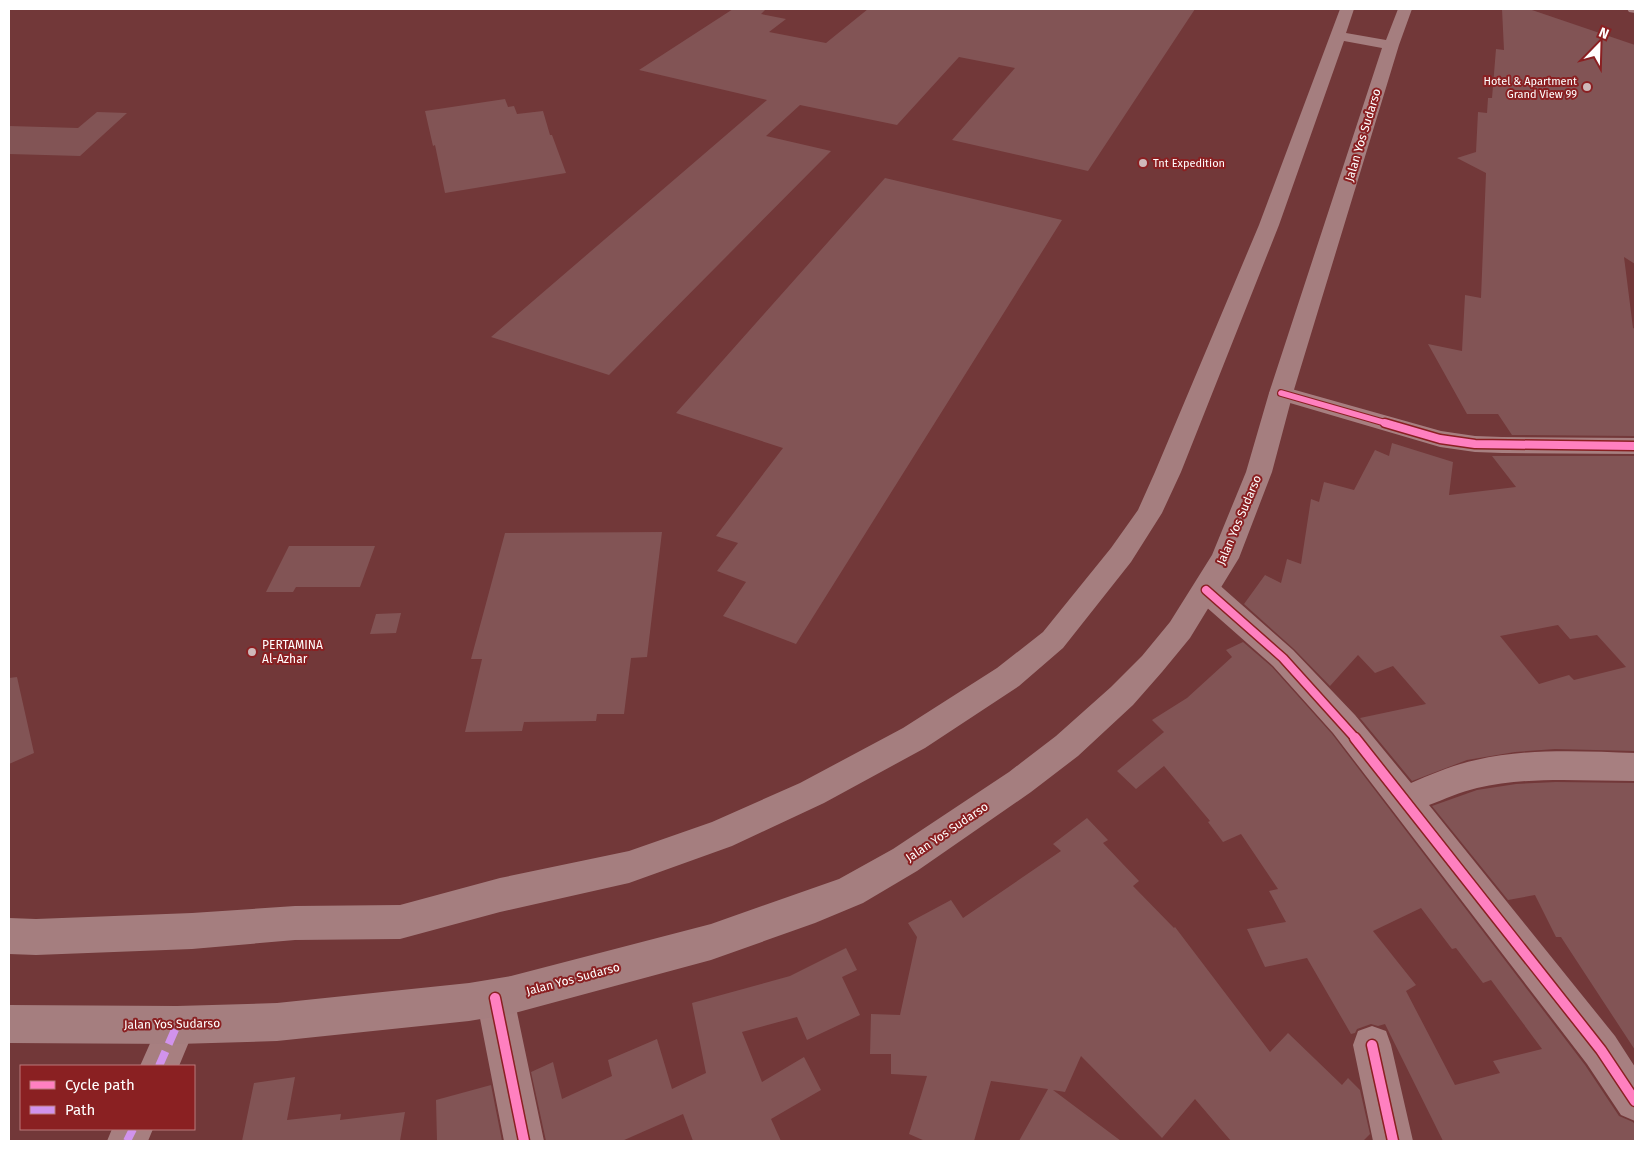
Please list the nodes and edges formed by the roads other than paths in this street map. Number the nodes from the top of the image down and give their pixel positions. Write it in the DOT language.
graph roads {
  1 [pos="1346,9"];
  2 [pos="1405,9"];
  3 [pos="1338,36"];
  4 [pos="1391,45"];
  5 [pos="1281,393"];
  6 [pos="1635,446"];
  7 [pos="1206,590"];
  8 [pos="1635,767"];
  9 [pos="1406,800"];
  10 [pos="9,936"];
  11 [pos="495,998"];
  12 [pos="9,1024"];
  13 [pos="177,1025"];
  14 [pos="1372,1045"];
  15 [pos="160,1065"];
  16 [pos="1635,1101"];
  17 [pos="524,1141"];
  18 [pos="1393,1141"];
  1 -- 3 [label="main road"];
  2 -- 4 [label="main road, Jalan Yos Sudarso"];
  3 -- 4 [label="main road"];
  3 -- 10 [label="main road"];
  4 -- 5 [label="main road, Jalan Yos Sudarso"];
  5 -- 6 [label="street"];
  5 -- 7 [label="main road, Jalan Yos Sudarso"];
  7 -- 9 [label="street"];
  7 -- 11 [label="main road, Jalan Yos Sudarso"];
  8 -- 9 [label="street"];
  9 -- 16 [label="street"];
  11 -- 13 [label="main road, Jalan Yos Sudarso"];
  11 -- 17 [label="street"];
  12 -- 13 [label="main road, Jalan Yos Sudarso"];
  13 -- 15 [label="street"];
  14 -- 18 [label="street"];
}
